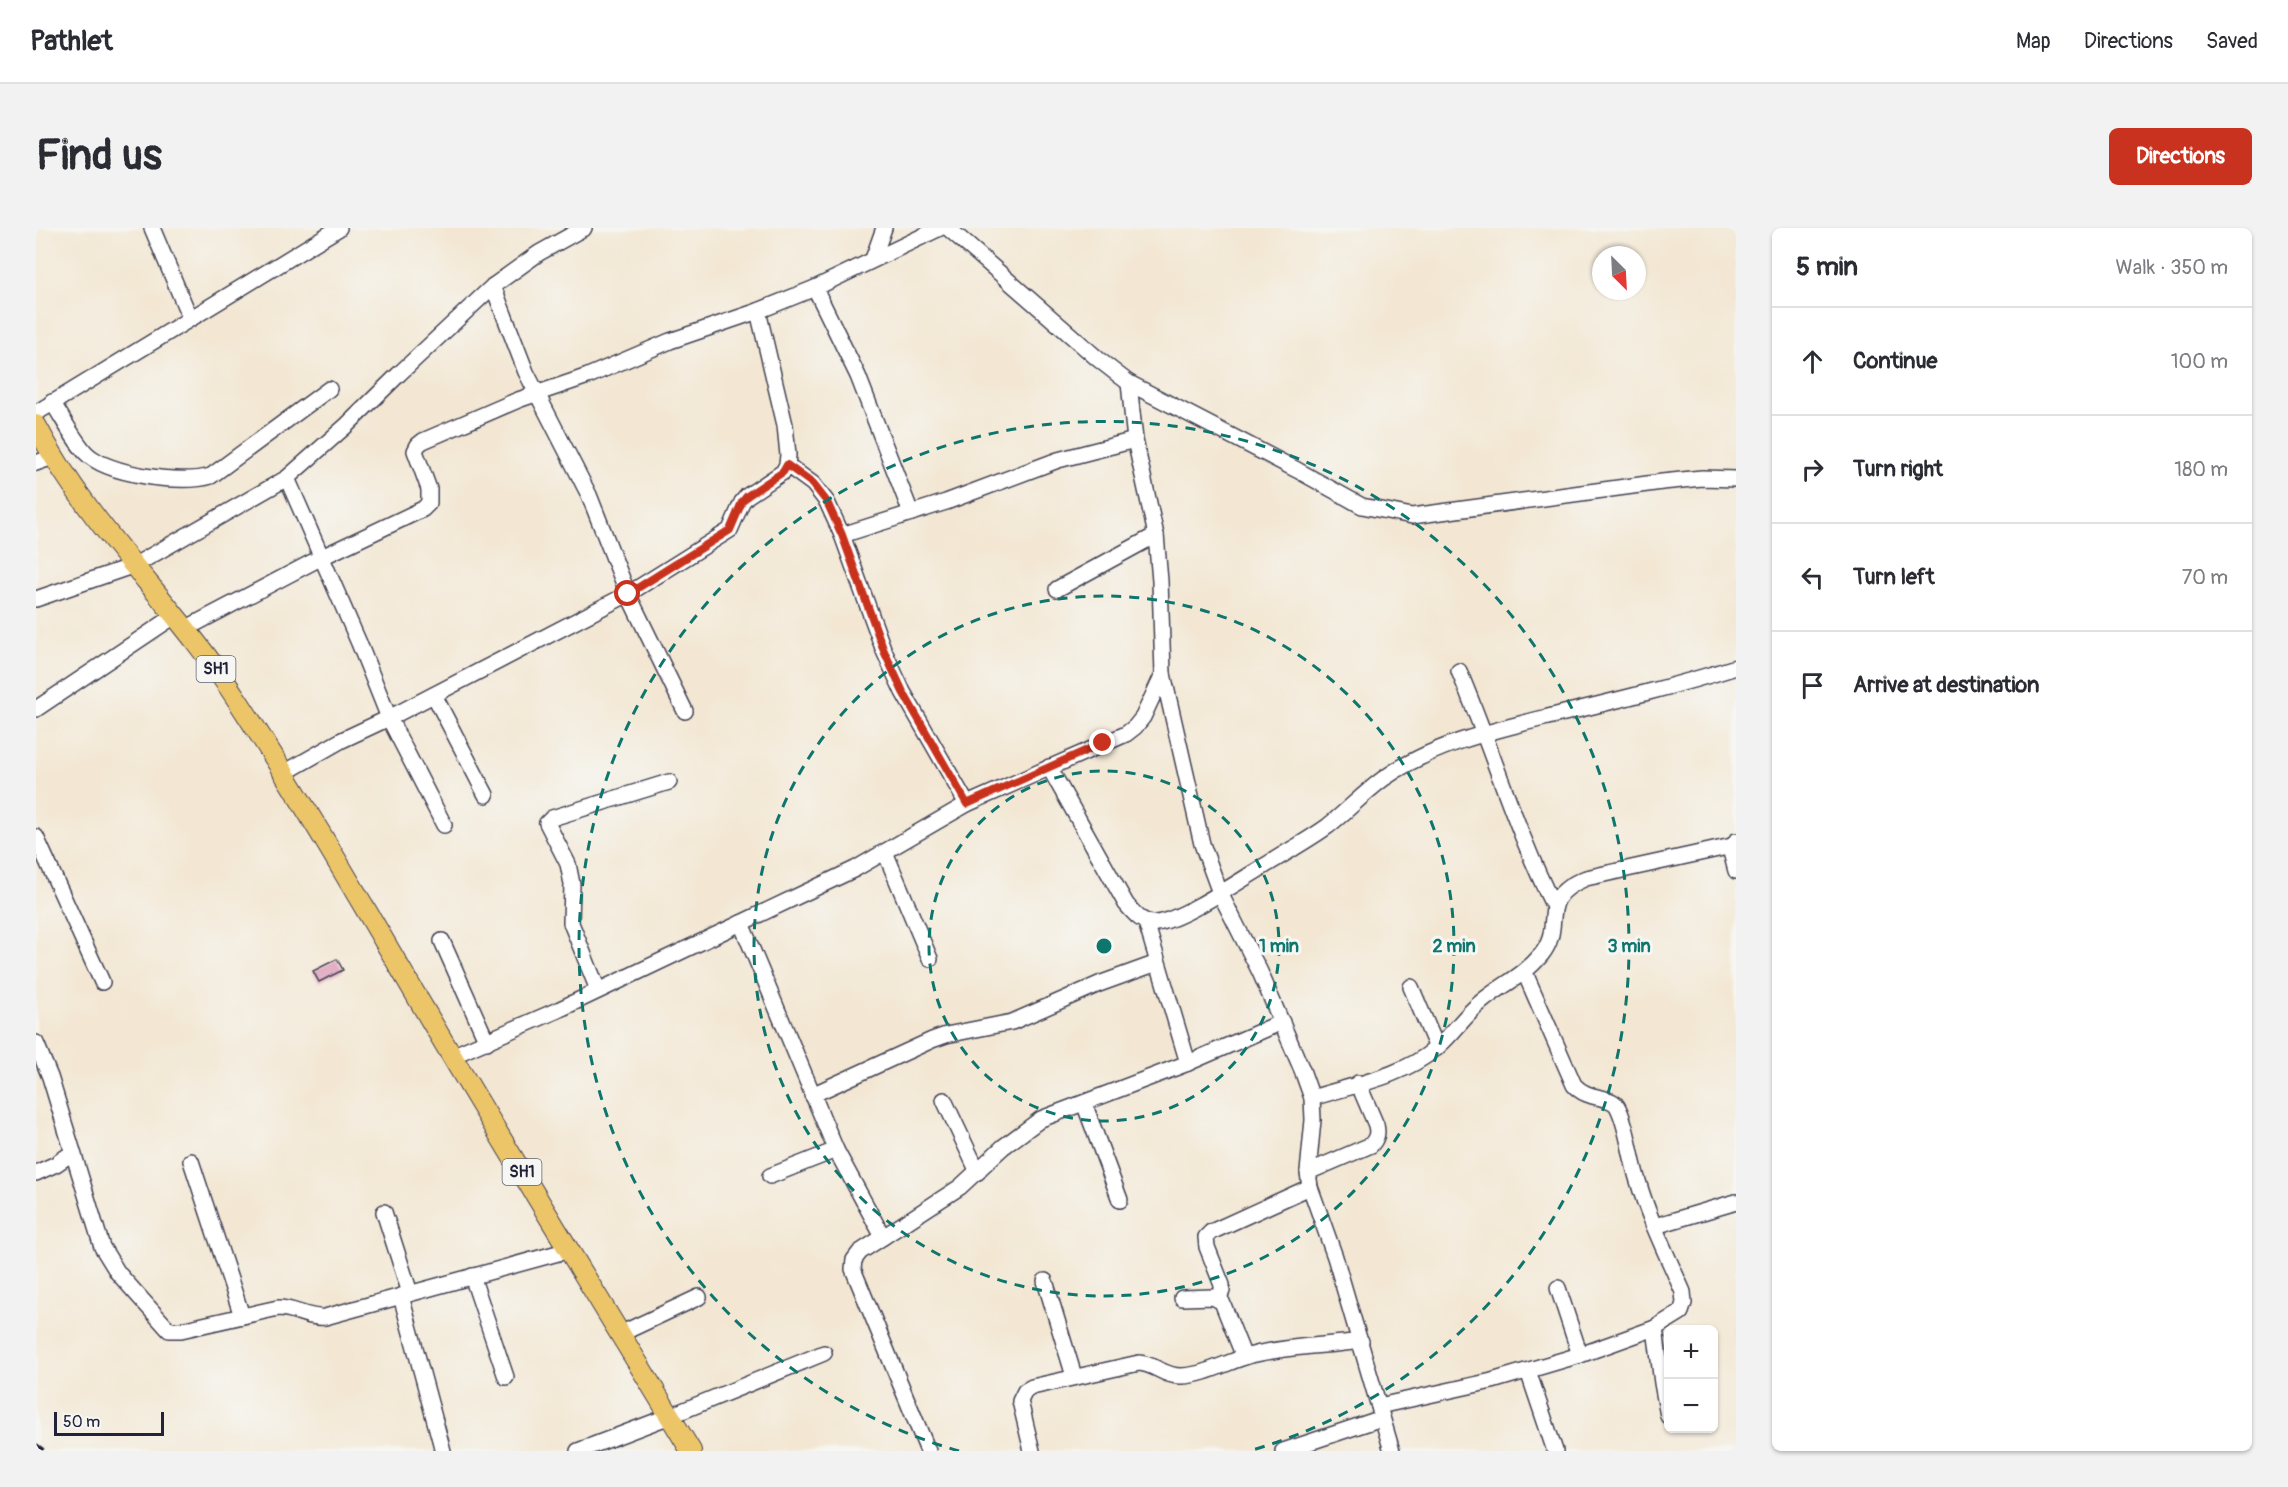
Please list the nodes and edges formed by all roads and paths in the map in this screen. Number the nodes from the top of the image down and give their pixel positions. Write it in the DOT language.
graph roads {
  1 [pos="152,228"];
  2 [pos="339,228"];
  3 [pos="584,228"];
  4 [pos="884,228"];
  5 [pos="940,228"];
  6 [pos="948,228"];
  7 [pos="873,260"];
  8 [pos="494,285"];
  9 [pos="815,288"];
  10 [pos="758,311"];
  11 [pos="190,318"];
  12 [pos="1129,383"];
  13 [pos="329,389"];
  14 [pos="537,394"];
  15 [pos="52,402"];
  16 [pos="36,413"];
  17 [pos="36,425"];
  18 [pos="1135,440"];
  19 [pos="44,460"];
  20 [pos="787,465"];
  21 [pos="1736,470"];
  22 [pos="287,478"];
  23 [pos="1729,478"];
  24 [pos="911,513"];
  25 [pos="842,535"];
  26 [pos="1156,535"];
  27 [pos="322,557"];
  28 [pos="135,565"];
  29 [pos="1057,589"];
  30 [pos="628,594"];
  31 [pos="36,599"];
  32 [pos="182,621"];
  33 [pos="1736,667"];
  34 [pos="1460,671"];
  35 [pos="1163,674"];
  36 [pos="434,694"];
  37 [pos="36,709"];
  38 [pos="684,711"];
  39 [pos="389,718"];
  40 [pos="1486,734"];
  41 [pos="1049,767"];
  42 [pos="284,773"];
  43 [pos="669,782"];
  44 [pos="486,795"];
  45 [pos="967,804"];
  46 [pos="444,825"];
  47 [pos="36,837"];
  48 [pos="1734,843"];
  49 [pos="885,852"];
  50 [pos="1736,871"];
  51 [pos="1220,893"];
  52 [pos="1554,907"];
  53 [pos="1146,922"];
  54 [pos="741,923"];
  55 [pos="442,940"];
  56 [pos="930,959"];
  57 [pos="1157,963"];
  58 [pos="1525,973"];
  59 [pos="102,982"];
  60 [pos="1411,987"];
  61 [pos="598,990"];
  62 [pos="1282,1022"];
  63 [pos="487,1042"];
  64 [pos="36,1043"];
  65 [pos="1437,1048"];
  66 [pos="452,1056"];
  67 [pos="1188,1063"];
  68 [pos="1358,1083"];
  69 [pos="812,1095"];
  70 [pos="1312,1098"];
  71 [pos="944,1100"];
  72 [pos="1084,1103"];
  73 [pos="836,1150"];
  74 [pos="72,1153"];
  75 [pos="191,1161"];
  76 [pos="978,1172"];
  77 [pos="36,1173"];
  78 [pos="770,1176"];
  79 [pos="1309,1180"];
  80 [pos="1120,1200"];
  81 [pos="1736,1202"];
  82 [pos="384,1212"];
  83 [pos="1655,1226"];
  84 [pos="883,1237"];
  85 [pos="569,1250"];
  86 [pos="472,1276"];
  87 [pos="1045,1281"];
  88 [pos="1558,1288"];
  89 [pos="405,1294"];
  90 [pos="699,1297"];
  91 [pos="1182,1299"];
  92 [pos="1218,1299"];
  93 [pos="242,1316"];
  94 [pos="1655,1328"];
  95 [pos="621,1334"];
  96 [pos="1361,1341"];
  97 [pos="824,1353"];
  98 [pos="1580,1355"];
  99 [pos="1244,1357"];
  100 [pos="1528,1371"];
  101 [pos="1074,1376"];
  102 [pos="506,1377"];
  103 [pos="1664,1394"];
  104 [pos="1381,1412"];
  105 [pos="670,1416"];
  106 [pos="443,1451"];
  107 [pos="578,1451"];
  108 [pos="691,1451"];
  109 [pos="928,1451"];
  110 [pos="1032,1451"];
  111 [pos="1283,1451"];
  112 [pos="1392,1451"];
  113 [pos="1555,1451"];
  1 -- 11 [label="street"];
  2 -- 11 [label="street"];
  3 -- 8 [label="street"];
  4 -- 7 [label="street"];
  5 -- 7 [label="street"];
  6 -- 12 [label="street"];
  7 -- 9 [label="street"];
  8 -- 14 [label="street"];
  8 -- 22 [label="street"];
  9 -- 10 [label="street"];
  9 -- 24 [label="street"];
  10 -- 14 [label="street"];
  10 -- 20 [label="street"];
  11 -- 15 [label="street"];
  12 -- 18 [label="street"];
  12 -- 23 [label="street"];
  13 -- 15 [label="street"];
  14 -- 27 [label="street"];
  14 -- 30 [label="street"];
  15 -- 16 [label="street"];
  17 -- 19 [label="main road, SH1"];
  18 -- 24 [label="street"];
  18 -- 26 [label="street"];
  19 -- 28 [label="main road, SH1"];
  20 -- 25 [label="street"];
  20 -- 30 [label="street"];
  21 -- 23 [label="street"];
  22 -- 27 [label="street"];
  22 -- 28 [label="street"];
  24 -- 25 [label="street"];
  25 -- 45 [label="street"];
  26 -- 29 [label="street"];
  26 -- 35 [label="street"];
  27 -- 32 [label="street"];
  27 -- 39 [label="street"];
  28 -- 31 [label="street"];
  28 -- 32 [label="main road, SH1"];
  30 -- 36 [label="street"];
  30 -- 38 [label="street"];
  32 -- 37 [label="street"];
  32 -- 42 [label="main road, SH1"];
  33 -- 40 [label="street"];
  34 -- 40 [label="street"];
  35 -- 41 [label="street"];
  35 -- 51 [label="street"];
  36 -- 39 [label="street"];
  36 -- 44 [label="street"];
  39 -- 42 [label="street"];
  39 -- 46 [label="street"];
  40 -- 51 [label="street"];
  40 -- 52 [label="street"];
  41 -- 45 [label="street"];
  41 -- 53 [label="street"];
  42 -- 66 [label="main road, SH1"];
  43 -- 61 [label="street"];
  45 -- 49 [label="street"];
  47 -- 59 [label="street"];
  48 -- 50 [label="street"];
  48 -- 52 [label="street"];
  49 -- 54 [label="street"];
  49 -- 56 [label="street"];
  51 -- 53 [label="street"];
  51 -- 62 [label="street"];
  52 -- 58 [label="street"];
  53 -- 57 [label="street"];
  54 -- 61 [label="street"];
  54 -- 69 [label="street"];
  55 -- 63 [label="street"];
  57 -- 67 [label="street"];
  57 -- 69 [label="street"];
  58 -- 65 [label="street"];
  58 -- 83 [label="street"];
  60 -- 65 [label="street"];
  61 -- 63 [label="street"];
  62 -- 67 [label="street"];
  62 -- 70 [label="street"];
  63 -- 66 [label="street"];
  64 -- 74 [label="street"];
  65 -- 68 [label="street"];
  66 -- 85 [label="main road, SH1"];
  67 -- 72 [label="street"];
  68 -- 70 [label="street"];
  68 -- 79 [label="street"];
  69 -- 73 [label="street"];
  70 -- 79 [label="street"];
  71 -- 76 [label="street"];
  72 -- 76 [label="street"];
  72 -- 80 [label="street"];
  73 -- 78 [label="street"];
  73 -- 84 [label="street"];
  74 -- 77 [label="street"];
  74 -- 93 [label="street"];
  75 -- 93 [label="street"];
  76 -- 84 [label="street"];
  79 -- 92 [label="street"];
  79 -- 96 [label="street"];
  81 -- 83 [label="street"];
  82 -- 89 [label="street"];
  83 -- 94 [label="street"];
  84 -- 109 [label="street"];
  85 -- 86 [label="street"];
  85 -- 95 [label="main road, SH1"];
  86 -- 89 [label="street"];
  86 -- 102 [label="street"];
  87 -- 101 [label="street"];
  88 -- 98 [label="street"];
  89 -- 93 [label="street"];
  89 -- 106 [label="street"];
  90 -- 95 [label="street"];
  91 -- 92 [label="street"];
  92 -- 99 [label="street"];
  94 -- 98 [label="street"];
  94 -- 103 [label="street"];
  95 -- 105 [label="main road, SH1"];
  96 -- 99 [label="street"];
  96 -- 104 [label="street"];
  97 -- 105 [label="street"];
  98 -- 100 [label="street"];
  99 -- 101 [label="street"];
  100 -- 104 [label="street"];
  100 -- 113 [label="street"];
  101 -- 110 [label="street"];
  104 -- 111 [label="street"];
  104 -- 112 [label="street"];
  105 -- 107 [label="street"];
  105 -- 108 [label="main road, SH1"];
}
